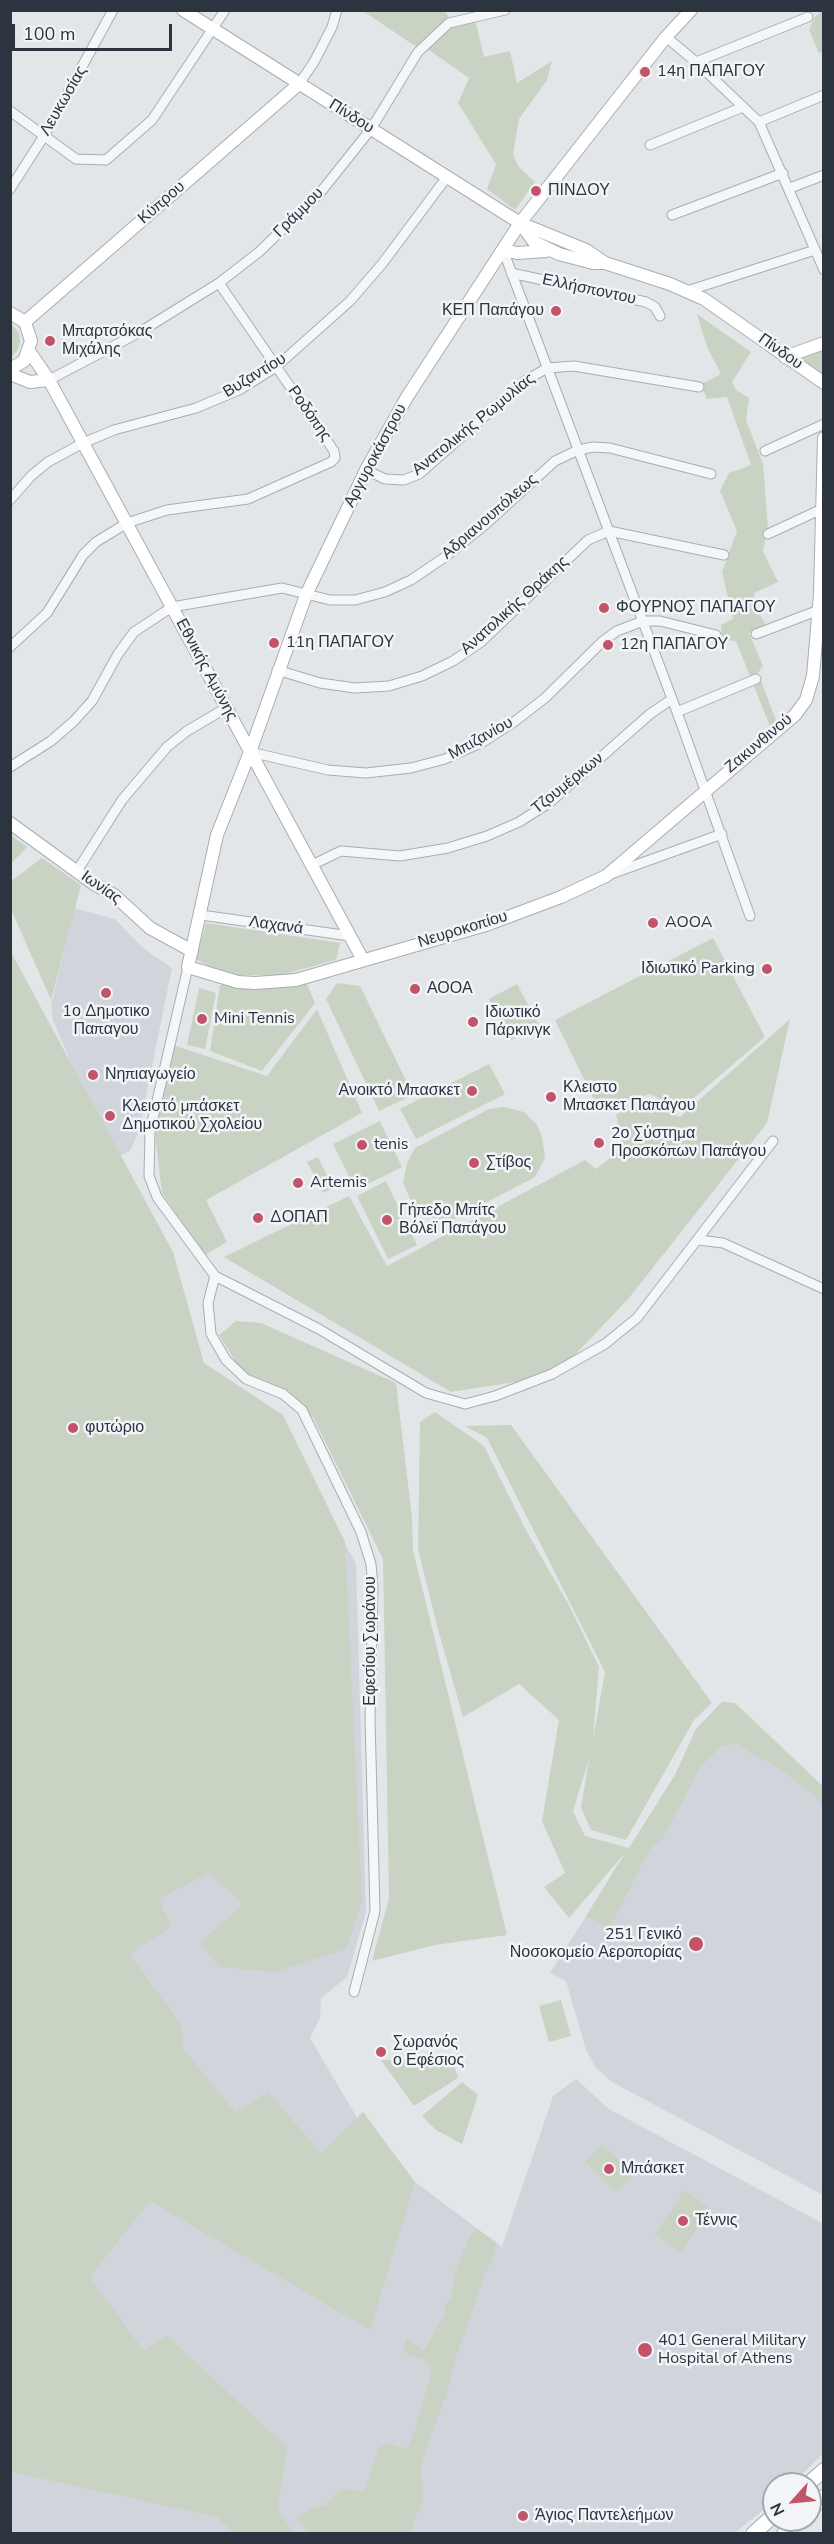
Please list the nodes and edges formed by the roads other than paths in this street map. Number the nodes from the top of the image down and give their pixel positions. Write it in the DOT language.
graph roads {
  1 [pos="113,10"];
  2 [pos="183,10"];
  3 [pos="225,10"];
  4 [pos="337,10"];
  5 [pos="505,10"];
  6 [pos="691,10"];
  7 [pos="808,17"];
  8 [pos="214,30"];
  9 [pos="666,37"];
  10 [pos="696,62"];
  11 [pos="299,84"];
  12 [pos="824,95"];
  13 [pos="743,107"];
  14 [pos="10,111"];
  15 [pos="759,122"];
  16 [pos="371,129"];
  17 [pos="44,136"];
  18 [pos="650,145"];
  19 [pos="783,173"];
  20 [pos="824,176"];
  21 [pos="447,177"];
  22 [pos="790,188"];
  23 [pos="10,189"];
  24 [pos="672,215"];
  25 [pos="520,223"];
  26 [pos="503,250"];
  27 [pos="559,254"];
  28 [pos="819,254"];
  29 [pos="605,263"];
  30 [pos="824,270"];
  31 [pos="511,273"];
  32 [pos="219,283"];
  33 [pos="687,291"];
  34 [pos="10,313"];
  35 [pos="660,316"];
  36 [pos="24,322"];
  37 [pos="824,343"];
  38 [pos="29,351"];
  39 [pos="785,357"];
  40 [pos="276,367"];
  41 [pos="547,368"];
  42 [pos="10,369"];
  43 [pos="10,374"];
  44 [pos="49,380"];
  45 [pos="824,383"];
  46 [pos="699,387"];
  47 [pos="824,424"];
  48 [pos="824,438"];
  49 [pos="83,443"];
  50 [pos="823,444"];
  51 [pos="578,450"];
  52 [pos="765,451"];
  53 [pos="366,470"];
  54 [pos="711,474"];
  55 [pos="10,500"];
  56 [pos="823,508"];
  57 [pos="127,523"];
  58 [pos="609,531"];
  59 [pos="768,534"];
  60 [pos="724,555"];
  61 [pos="822,593"];
  62 [pos="306,595"];
  63 [pos="172,607"];
  64 [pos="819,610"];
  65 [pos="643,621"];
  66 [pos="756,634"];
  67 [pos="716,635"];
  68 [pos="10,646"];
  69 [pos="277,670"];
  70 [pos="818,674"];
  71 [pos="756,679"];
  72 [pos="672,699"];
  73 [pos="226,708"];
  74 [pos="677,712"];
  75 [pos="250,752"];
  76 [pos="10,767"];
  77 [pos="706,789"];
  78 [pos="10,823"];
  79 [pos="722,834"];
  80 [pos="312,865"];
  81 [pos="76,870"];
  82 [pos="606,876"];
  83 [pos="201,915"];
  84 [pos="750,916"];
  85 [pos="350,936"];
  86 [pos="192,951"];
  87 [pos="363,960"];
  88 [pos="188,967"];
  89 [pos="773,1141"];
  90 [pos="699,1240"];
  91 [pos="215,1276"];
  92 [pos="824,1289"];
  93 [pos="354,1992"];
  1 -- 17 [label="street, Λευκωσίας"];
  2 -- 8 [label="street, Πίνδου"];
  3 -- 8 [label="street"];
  4 -- 11 [label="street"];
  5 -- 16 [label="street, Γράμμου"];
  6 -- 9 [label="street, Αργυροκάστρου"];
  7 -- 10 [label="street"];
  8 -- 11 [label="street, Πίνδου"];
  8 -- 17 [label="street"];
  9 -- 10 [label="street"];
  9 -- 25 [label="street, Αργυροκάστρου"];
  10 -- 13 [label="street"];
  11 -- 16 [label="street, Πίνδου"];
  11 -- 36 [label="street, Κύπρου"];
  12 -- 15 [label="street"];
  13 -- 15 [label="street"];
  13 -- 18 [label="street"];
  14 -- 17 [label="street"];
  15 -- 19 [label="street"];
  16 -- 21 [label="street, Πίνδου"];
  16 -- 32 [label="street, Γράμμου"];
  17 -- 23 [label="street, Λευκωσίας"];
  19 -- 22 [label="street"];
  19 -- 24 [label="street"];
  20 -- 22 [label="street"];
  21 -- 25 [label="street, Πίνδου"];
  21 -- 40 [label="street, Βυζαντίου"];
  22 -- 28 [label="street"];
  25 -- 26 [label="street, Αργυροκάστρου"];
  25 -- 27 [label="street, Πίνδου"];
  25 -- 29 [label="street, Πίνδου"];
  26 -- 27 [label="street"];
  26 -- 31 [label="street, Ελλήσποντου"];
  26 -- 53 [label="street, Αργυροκάστρου"];
  27 -- 29 [label="street, Πίνδου"];
  28 -- 30 [label="street"];
  28 -- 33 [label="street"];
  29 -- 33 [label="street, Πίνδου"];
  31 -- 35 [label="street, Ελλήσποντου"];
  31 -- 41 [label="street, Ελλήσποντου"];
  32 -- 40 [label="street, Ροδόπης"];
  32 -- 44 [label="street, Γράμμου"];
  33 -- 39 [label="street, Πίνδου"];
  34 -- 36 [label="street"];
  36 -- 38 [label="street"];
  37 -- 39 [label="street"];
  38 -- 42 [label="street"];
  38 -- 44 [label="street, Εθνικής Αμύνης"];
  39 -- 45 [label="street, Πίνδου"];
  40 -- 49 [label="street, Βυζαντίου"];
  40 -- 57 [label="street, Ροδόπης"];
  41 -- 46 [label="street"];
  41 -- 51 [label="street, Ελλήσποντου"];
  41 -- 53 [label="street, Ανατολικής Ρωμυλίας"];
  43 -- 44 [label="street"];
  44 -- 49 [label="street, Εθνικής Αμύνης"];
  47 -- 52 [label="street"];
  48 -- 50 [label="street, Ζακυνθινού"];
  49 -- 55 [label="street, Βυζαντίου"];
  49 -- 57 [label="street, Εθνικής Αμύνης"];
  50 -- 56 [label="street, Ζακυνθινού"];
  51 -- 54 [label="street"];
  51 -- 58 [label="street, Ελλήσποντου"];
  51 -- 62 [label="street, Αδριανουπόλεως"];
  53 -- 62 [label="street, Αργυροκάστρου"];
  56 -- 59 [label="street"];
  56 -- 61 [label="street, Ζακυνθινού"];
  57 -- 63 [label="street, Εθνικής Αμύνης"];
  57 -- 68 [label="street"];
  58 -- 60 [label="street"];
  58 -- 65 [label="street, Ελλήσποντου"];
  58 -- 69 [label="street, Ανατολικής Θράκης"];
  61 -- 64 [label="street, Ζακυνθινού"];
  62 -- 63 [label="street, Αδριανουπόλεως"];
  62 -- 69 [label="street, Αργυροκάστρου"];
  63 -- 73 [label="street, Εθνικής Αμύνης"];
  63 -- 76 [label="street, Αδριανουπόλεως"];
  64 -- 66 [label="street"];
  64 -- 70 [label="street, Ζακυνθινού"];
  65 -- 67 [label="street"];
  65 -- 72 [label="street, Ελλήσποντου"];
  65 -- 75 [label="street, Μπιζανίου"];
  69 -- 75 [label="street, Αργυροκάστρου"];
  70 -- 77 [label="street, Ζακυνθινού"];
  71 -- 74 [label="street"];
  72 -- 74 [label="street, Ελλήσποντου"];
  72 -- 80 [label="street, Τζουμέρκων"];
  73 -- 75 [label="street, Εθνικής Αμύνης"];
  73 -- 81 [label="street"];
  74 -- 77 [label="street, Ελλήσποντου"];
  75 -- 80 [label="street, Εθνικής Αμύνης"];
  75 -- 83 [label="street, Αργυροκάστρου"];
  77 -- 79 [label="street, Ελλήσποντου"];
  77 -- 82 [label="street, Νευροκοπίου"];
  78 -- 81 [label="street, Ιωνίας"];
  79 -- 82 [label="street"];
  79 -- 84 [label="street, Ελλήσποντου"];
  80 -- 85 [label="street, Εθνικής Αμύνης"];
  81 -- 86 [label="street, Ιωνίας"];
  82 -- 87 [label="street, Νευροκοπίου"];
  83 -- 85 [label="street, Λαχανά"];
  83 -- 86 [label="street, Αργυροκάστρου"];
  85 -- 87 [label="street, Εθνικής Αμύνης"];
  86 -- 88 [label="street, Αργυροκάστρου"];
  87 -- 88 [label="street, Νευροκοπίου"];
  88 -- 91 [label="street"];
  89 -- 90 [label="street"];
  90 -- 91 [label="street"];
  90 -- 92 [label="street"];
  91 -- 93 [label="street, Εφεσίου Σωράνου"];
}
